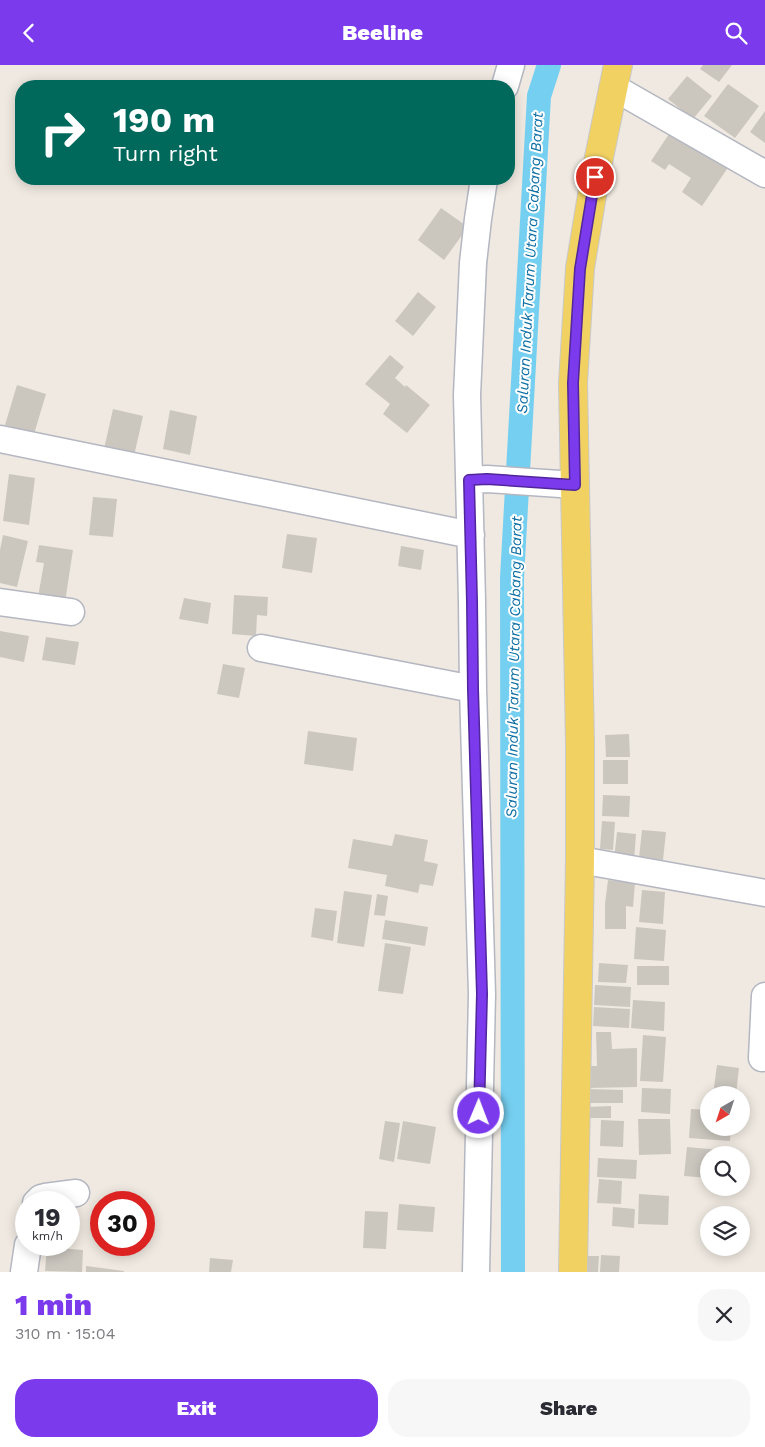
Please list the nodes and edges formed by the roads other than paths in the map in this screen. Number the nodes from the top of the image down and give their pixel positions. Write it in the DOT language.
graph roads {
  1 [pos="511,65"];
  2 [pos="616,76"];
  3 [pos="507,80"];
  4 [pos="765,175"];
  5 [pos="483,185"];
  6 [pos="0,439"];
  7 [pos="478,480"];
  8 [pos="575,485"];
  9 [pos="471,535"];
  10 [pos="0,602"];
  11 [pos="71,612"];
  12 [pos="261,648"];
  13 [pos="473,689"];
  14 [pos="580,860"];
  15 [pos="765,893"];
  16 [pos="765,996"];
  17 [pos="762,1058"];
  18 [pos="26,1256"];
  19 [pos="24,1272"];
  20 [pos="476,1272"];
  21 [pos="573,1272"];
  1 -- 3 [label="street"];
  2 -- 4 [label="street"];
  2 -- 8 [label="main road"];
  5 -- 7 [label="street"];
  6 -- 9 [label="street"];
  7 -- 8 [label="street"];
  7 -- 9 [label="street"];
  8 -- 14 [label="main road"];
  9 -- 13 [label="street"];
  10 -- 11 [label="street"];
  12 -- 13 [label="street"];
  13 -- 20 [label="street"];
  14 -- 15 [label="street"];
  14 -- 21 [label="main road"];
  16 -- 17 [label="street"];
  18 -- 19 [label="street"];
}
